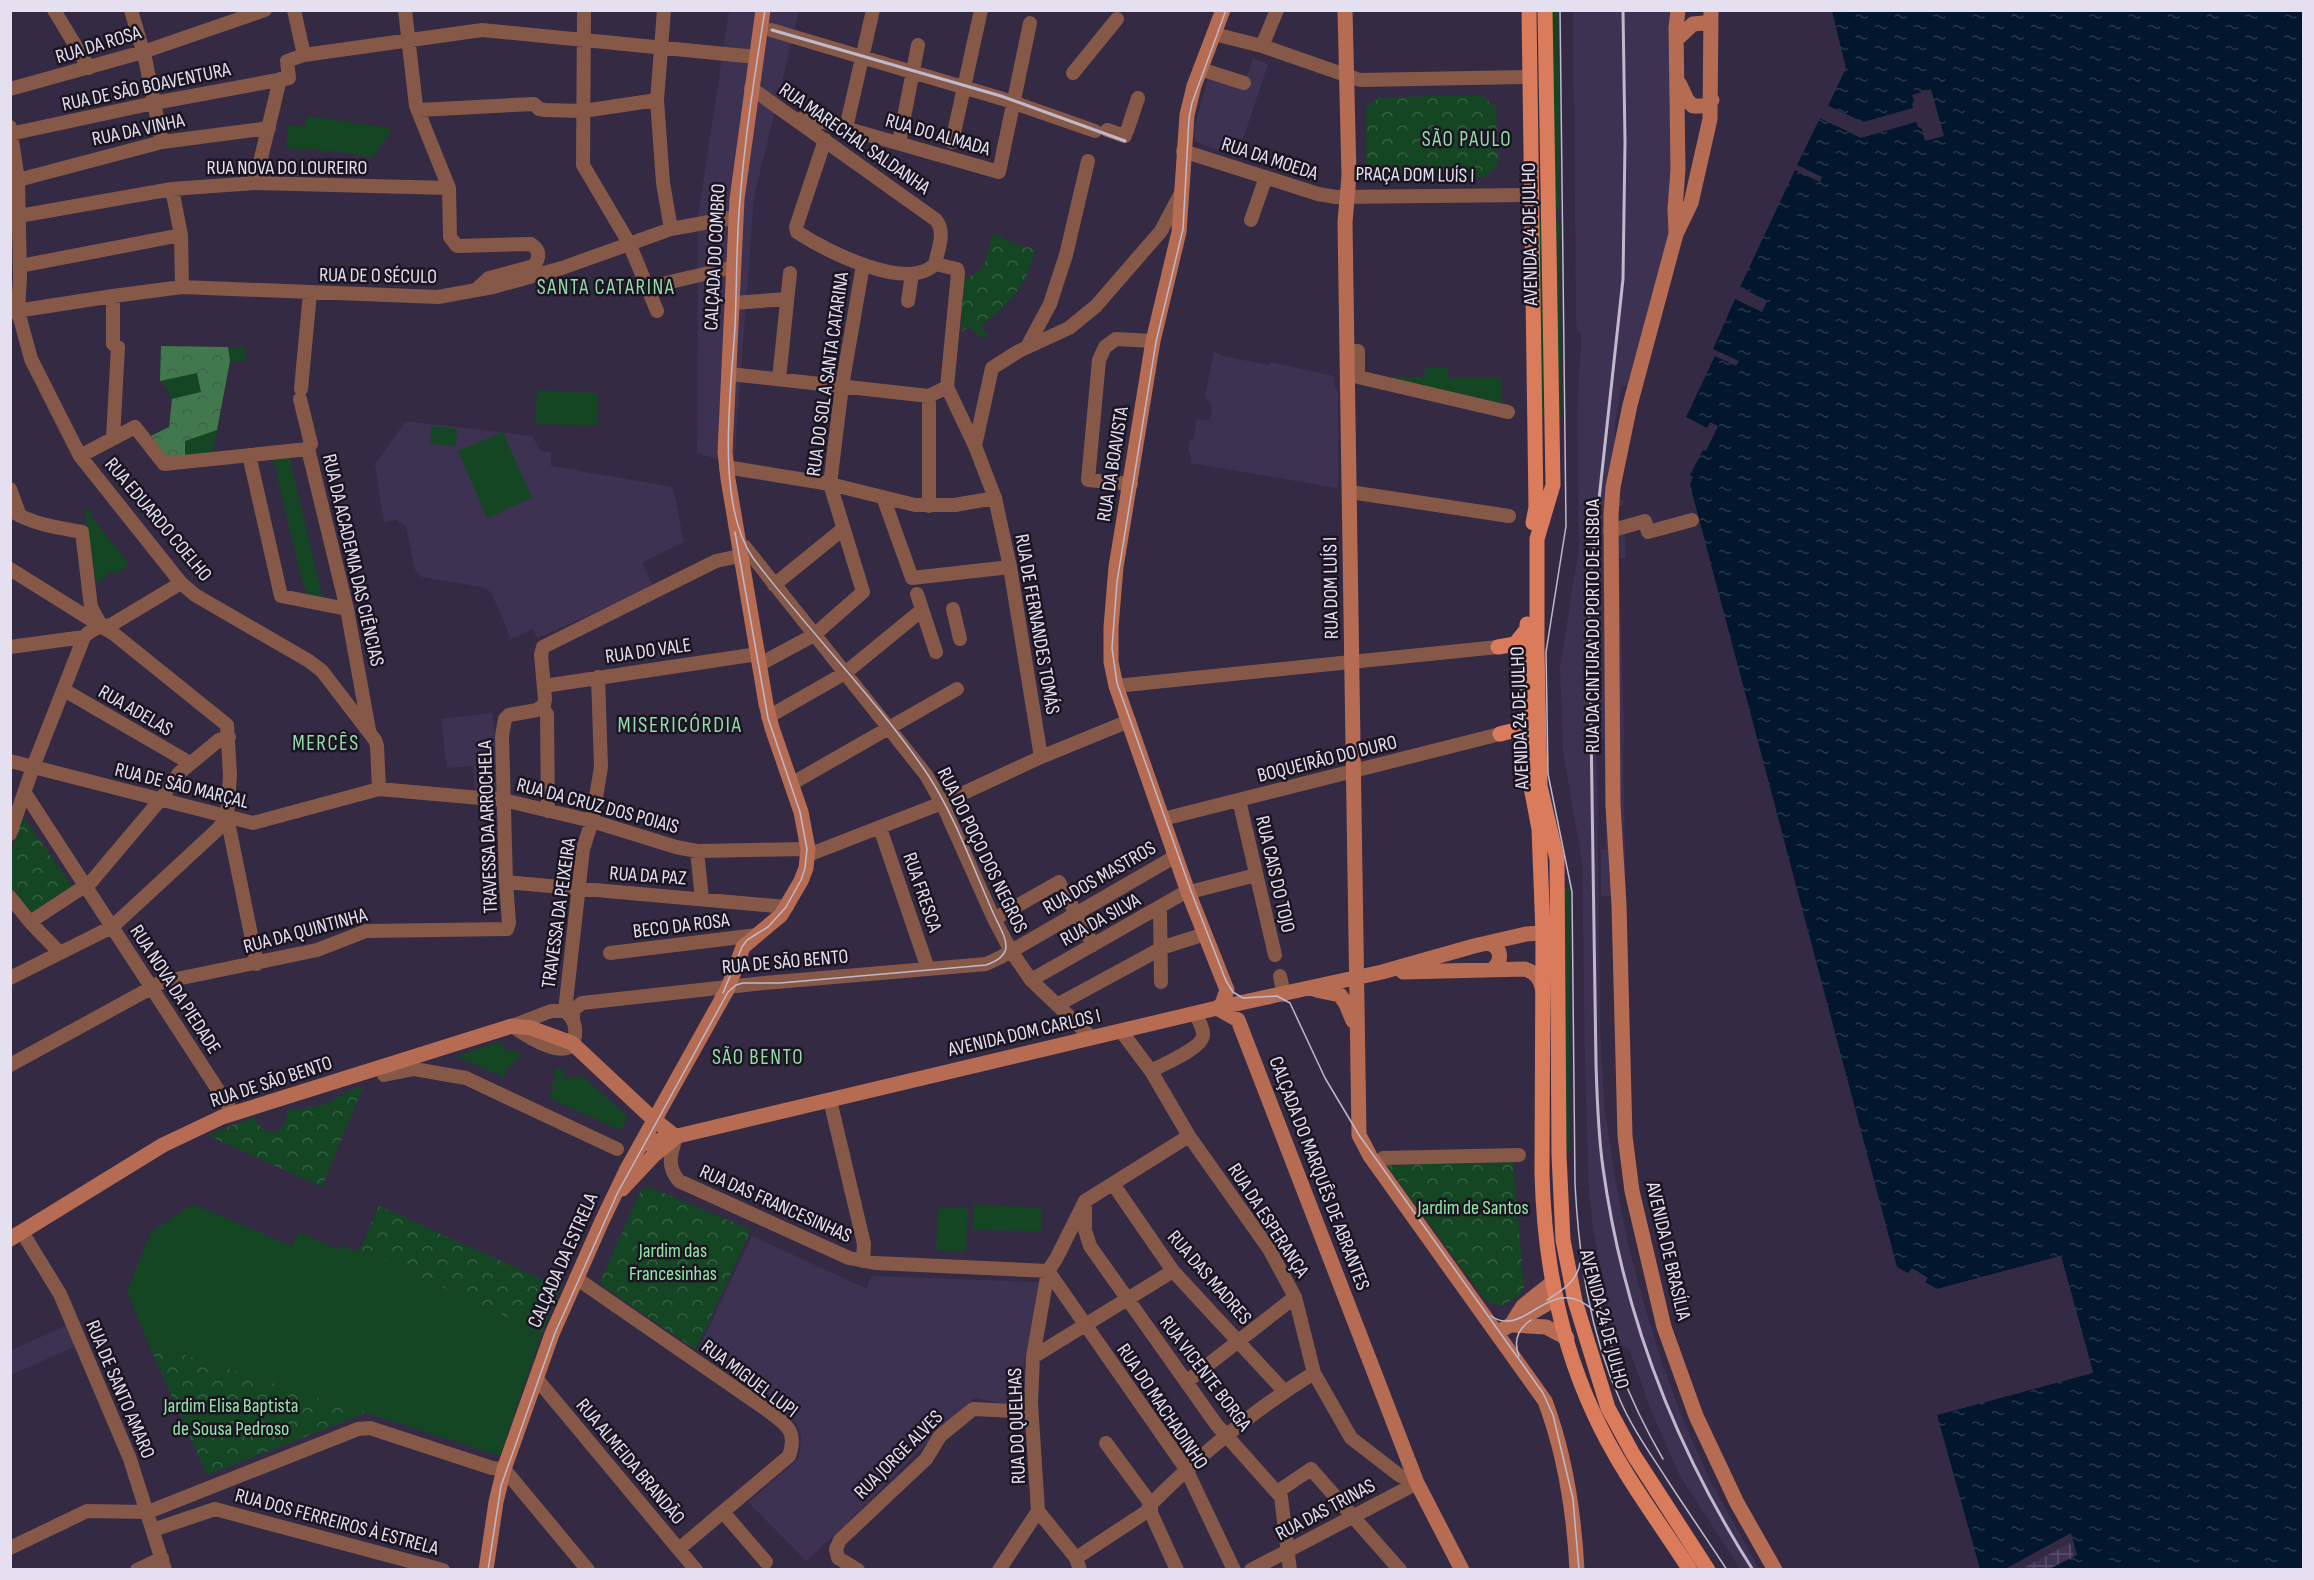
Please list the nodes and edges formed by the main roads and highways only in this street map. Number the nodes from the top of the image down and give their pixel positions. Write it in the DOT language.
graph roads {
  1 [pos="1529,10"];
  2 [pos="1545,10"];
  3 [pos="1530,77"];
  4 [pos="1548,131"];
  5 [pos="1532,195"];
  6 [pos="1550,195"];
  7 [pos="1527,629"];
  8 [pos="1498,647"];
  9 [pos="1500,734"];
  10 [pos="1527,735"];
  11 [pos="1570,1280"];
  12 [pos="1555,1289"];
  13 [pos="1690,1569"];
  14 [pos="1708,1569"];
  1 -- 3 [label="main road, AVENIDA 24 DE JULHO"];
  2 -- 4 [label="main road, AVENIDA 24 DE JULHO"];
  3 -- 4 [label="main road"];
  3 -- 5 [label="main road, AVENIDA 24 DE JULHO"];
  4 -- 6 [label="main road, AVENIDA 24 DE JULHO"];
  5 -- 6 [label="main road"];
  5 -- 7 [label="main road, AVENIDA 24 DE JULHO"];
  6 -- 11 [label="main road, AVENIDA 24 DE JULHO"];
  7 -- 8 [label="main road"];
  7 -- 10 [label="main road, AVENIDA 24 DE JULHO"];
  9 -- 10 [label="main road"];
  10 -- 12 [label="main road, AVENIDA 24 DE JULHO"];
  11 -- 12 [label="main road"];
  11 -- 14 [label="main road, AVENIDA 24 DE JULHO"];
  12 -- 13 [label="main road, AVENIDA 24 DE JULHO"];
}
